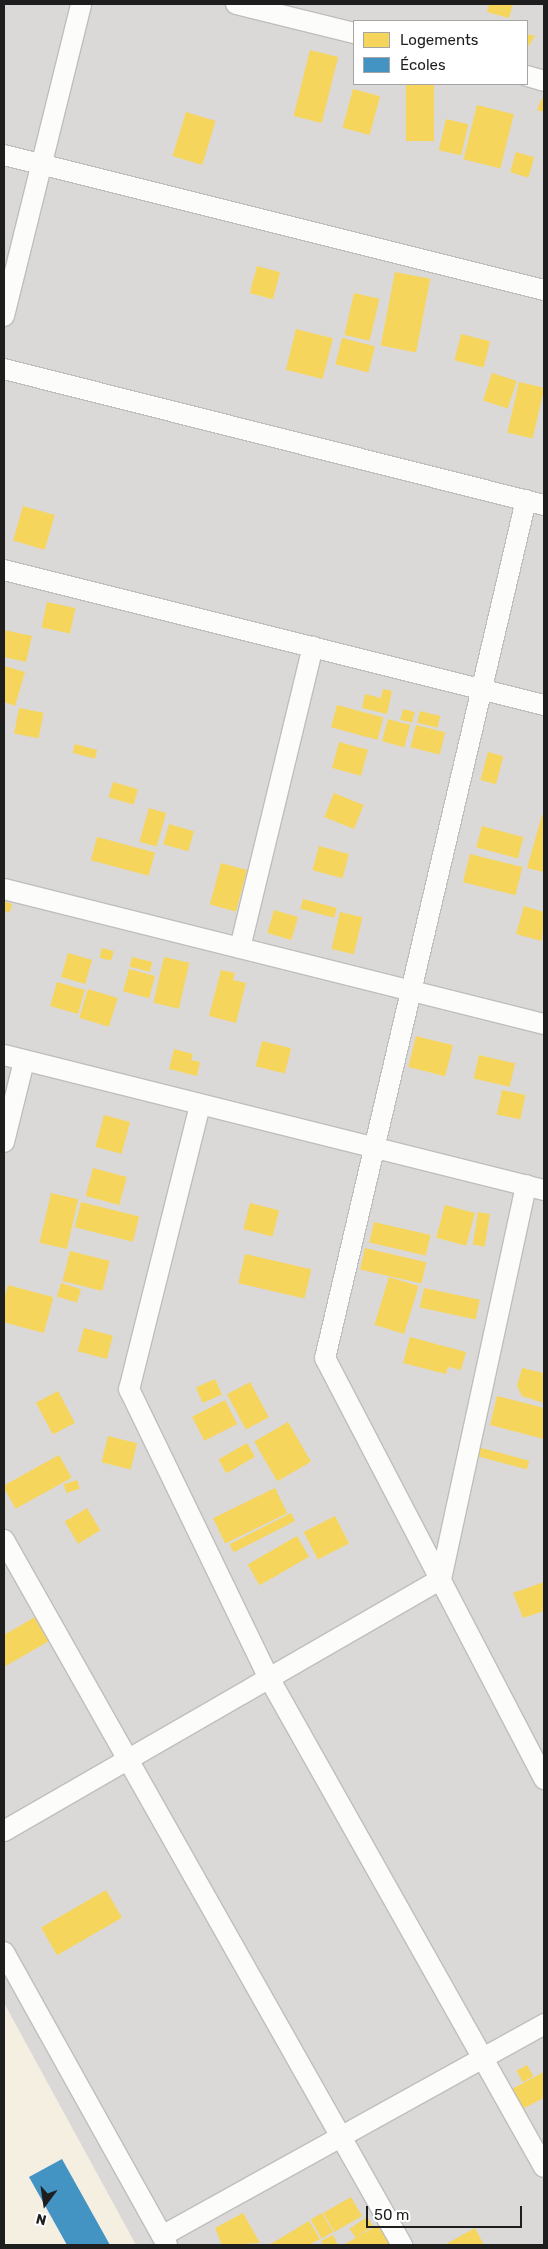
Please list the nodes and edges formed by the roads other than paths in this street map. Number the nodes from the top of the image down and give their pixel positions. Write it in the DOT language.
graph roads {
  1 [pos="81,4"];
  2 [pos="236,4"];
  3 [pos="353,33"];
  4 [pos="528,76"];
  5 [pos="544,81"];
  6 [pos="4,155"];
  7 [pos="41,165"];
  8 [pos="544,290"];
  9 [pos="4,316"];
  10 [pos="4,369"];
  11 [pos="535,502"];
  12 [pos="4,570"];
  13 [pos="313,647"];
  14 [pos="482,689"];
  15 [pos="544,705"];
  16 [pos="4,889"];
  17 [pos="240,948"];
  18 [pos="411,991"];
  19 [pos="544,1024"];
  20 [pos="4,1056"];
  21 [pos="24,1060"];
  22 [pos="200,1104"];
  23 [pos="4,1142"];
  24 [pos="374,1148"];
  25 [pos="535,1188"];
  26 [pos="4,1540"];
  27 [pos="441,1579"];
  28 [pos="269,1678"];
  29 [pos="127,1760"];
  30 [pos="544,1779"];
  31 [pos="4,1831"];
  32 [pos="4,1952"];
  33 [pos="544,2024"];
  34 [pos="483,2058"];
  35 [pos="340,2137"];
  36 [pos="544,2167"];
  37 [pos="164,2241"];
  38 [pos="402,2245"];
  1 -- 7 [label="street"];
  2 -- 3 [label="street"];
  4 -- 5 [label="street"];
  6 -- 7 [label="street"];
  7 -- 8 [label="street"];
  7 -- 9 [label="street"];
  10 -- 11 [label="street"];
  11 -- 14 [label="street"];
  12 -- 13 [label="street"];
  13 -- 14 [label="street"];
  13 -- 17 [label="street"];
  14 -- 15 [label="street"];
  14 -- 18 [label="street"];
  16 -- 17 [label="street"];
  17 -- 18 [label="street"];
  18 -- 19 [label="street"];
  18 -- 24 [label="street"];
  20 -- 21 [label="street"];
  21 -- 22 [label="street"];
  21 -- 23 [label="street"];
  22 -- 24 [label="street"];
  22 -- 28 [label="street"];
  24 -- 25 [label="street"];
  24 -- 27 [label="street"];
  25 -- 27 [label="street"];
  26 -- 29 [label="street"];
  27 -- 28 [label="street"];
  27 -- 30 [label="street"];
  28 -- 29 [label="street"];
  28 -- 34 [label="street"];
  29 -- 31 [label="street"];
  29 -- 35 [label="street"];
  32 -- 37 [label="street"];
  33 -- 34 [label="street"];
  34 -- 35 [label="street"];
  34 -- 36 [label="street"];
  35 -- 37 [label="street"];
  35 -- 38 [label="street"];
}
